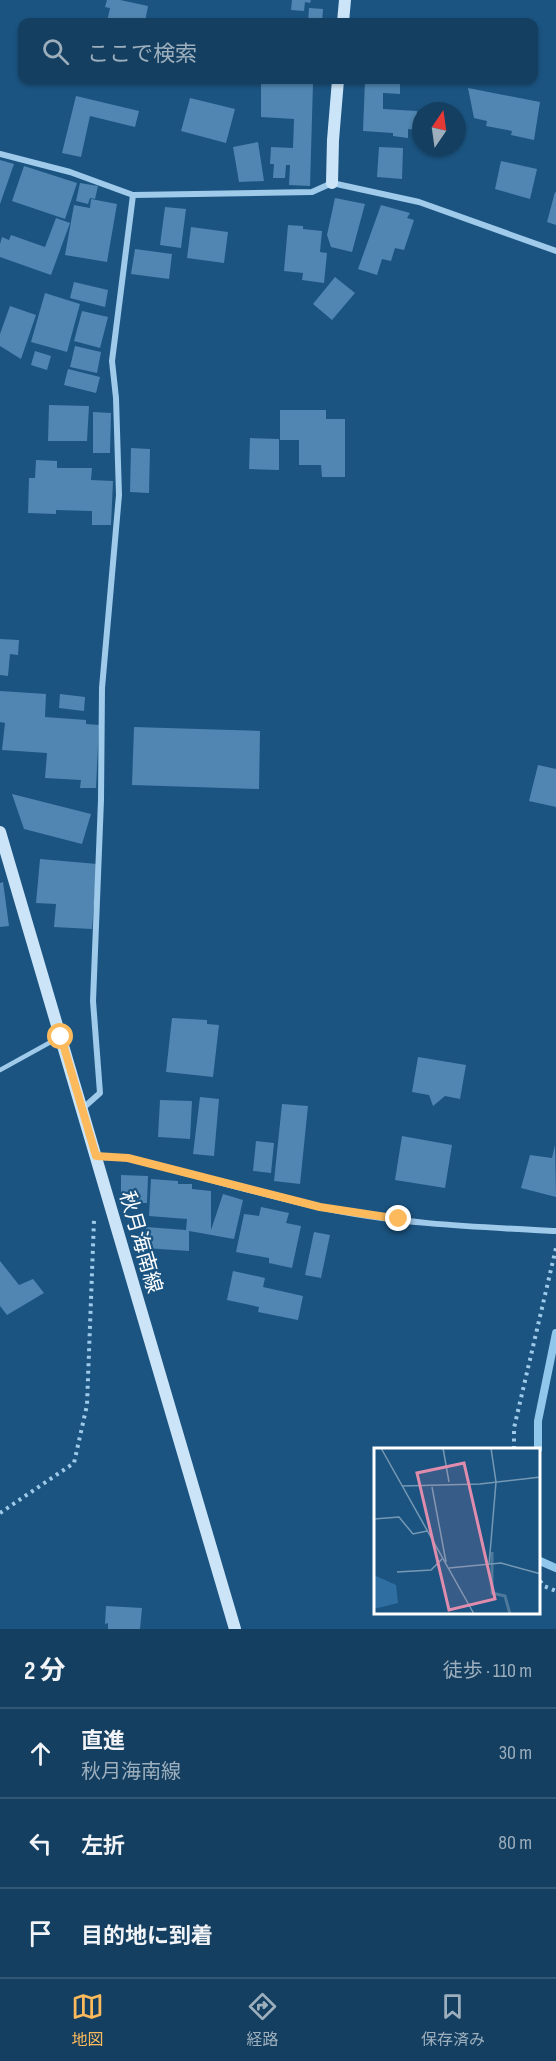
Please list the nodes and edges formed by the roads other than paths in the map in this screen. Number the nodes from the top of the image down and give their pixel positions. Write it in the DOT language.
graph roads {
  1 [pos="345,0"];
  2 [pos="343,18"];
  3 [pos="338,84"];
  4 [pos="0,154"];
  5 [pos="332,183"];
  6 [pos="133,195"];
  7 [pos="556,251"];
  8 [pos="0,832"];
  9 [pos="61,1037"];
  10 [pos="0,1070"];
  11 [pos="82,1109"];
  12 [pos="96,1156"];
  13 [pos="556,1231"];
  14 [pos="236,1629"];
  1 -- 2 [label="main road"];
  3 -- 5 [label="main road"];
  4 -- 6 [label="street"];
  5 -- 6 [label="street"];
  5 -- 7 [label="street"];
  6 -- 11 [label="street"];
  8 -- 9 [label="main road, 秋月海南線"];
  9 -- 10 [label="lane"];
  9 -- 11 [label="main road, 秋月海南線"];
  11 -- 12 [label="main road, 秋月海南線"];
  12 -- 13 [label="street"];
  12 -- 14 [label="main road, 秋月海南線"];
}
